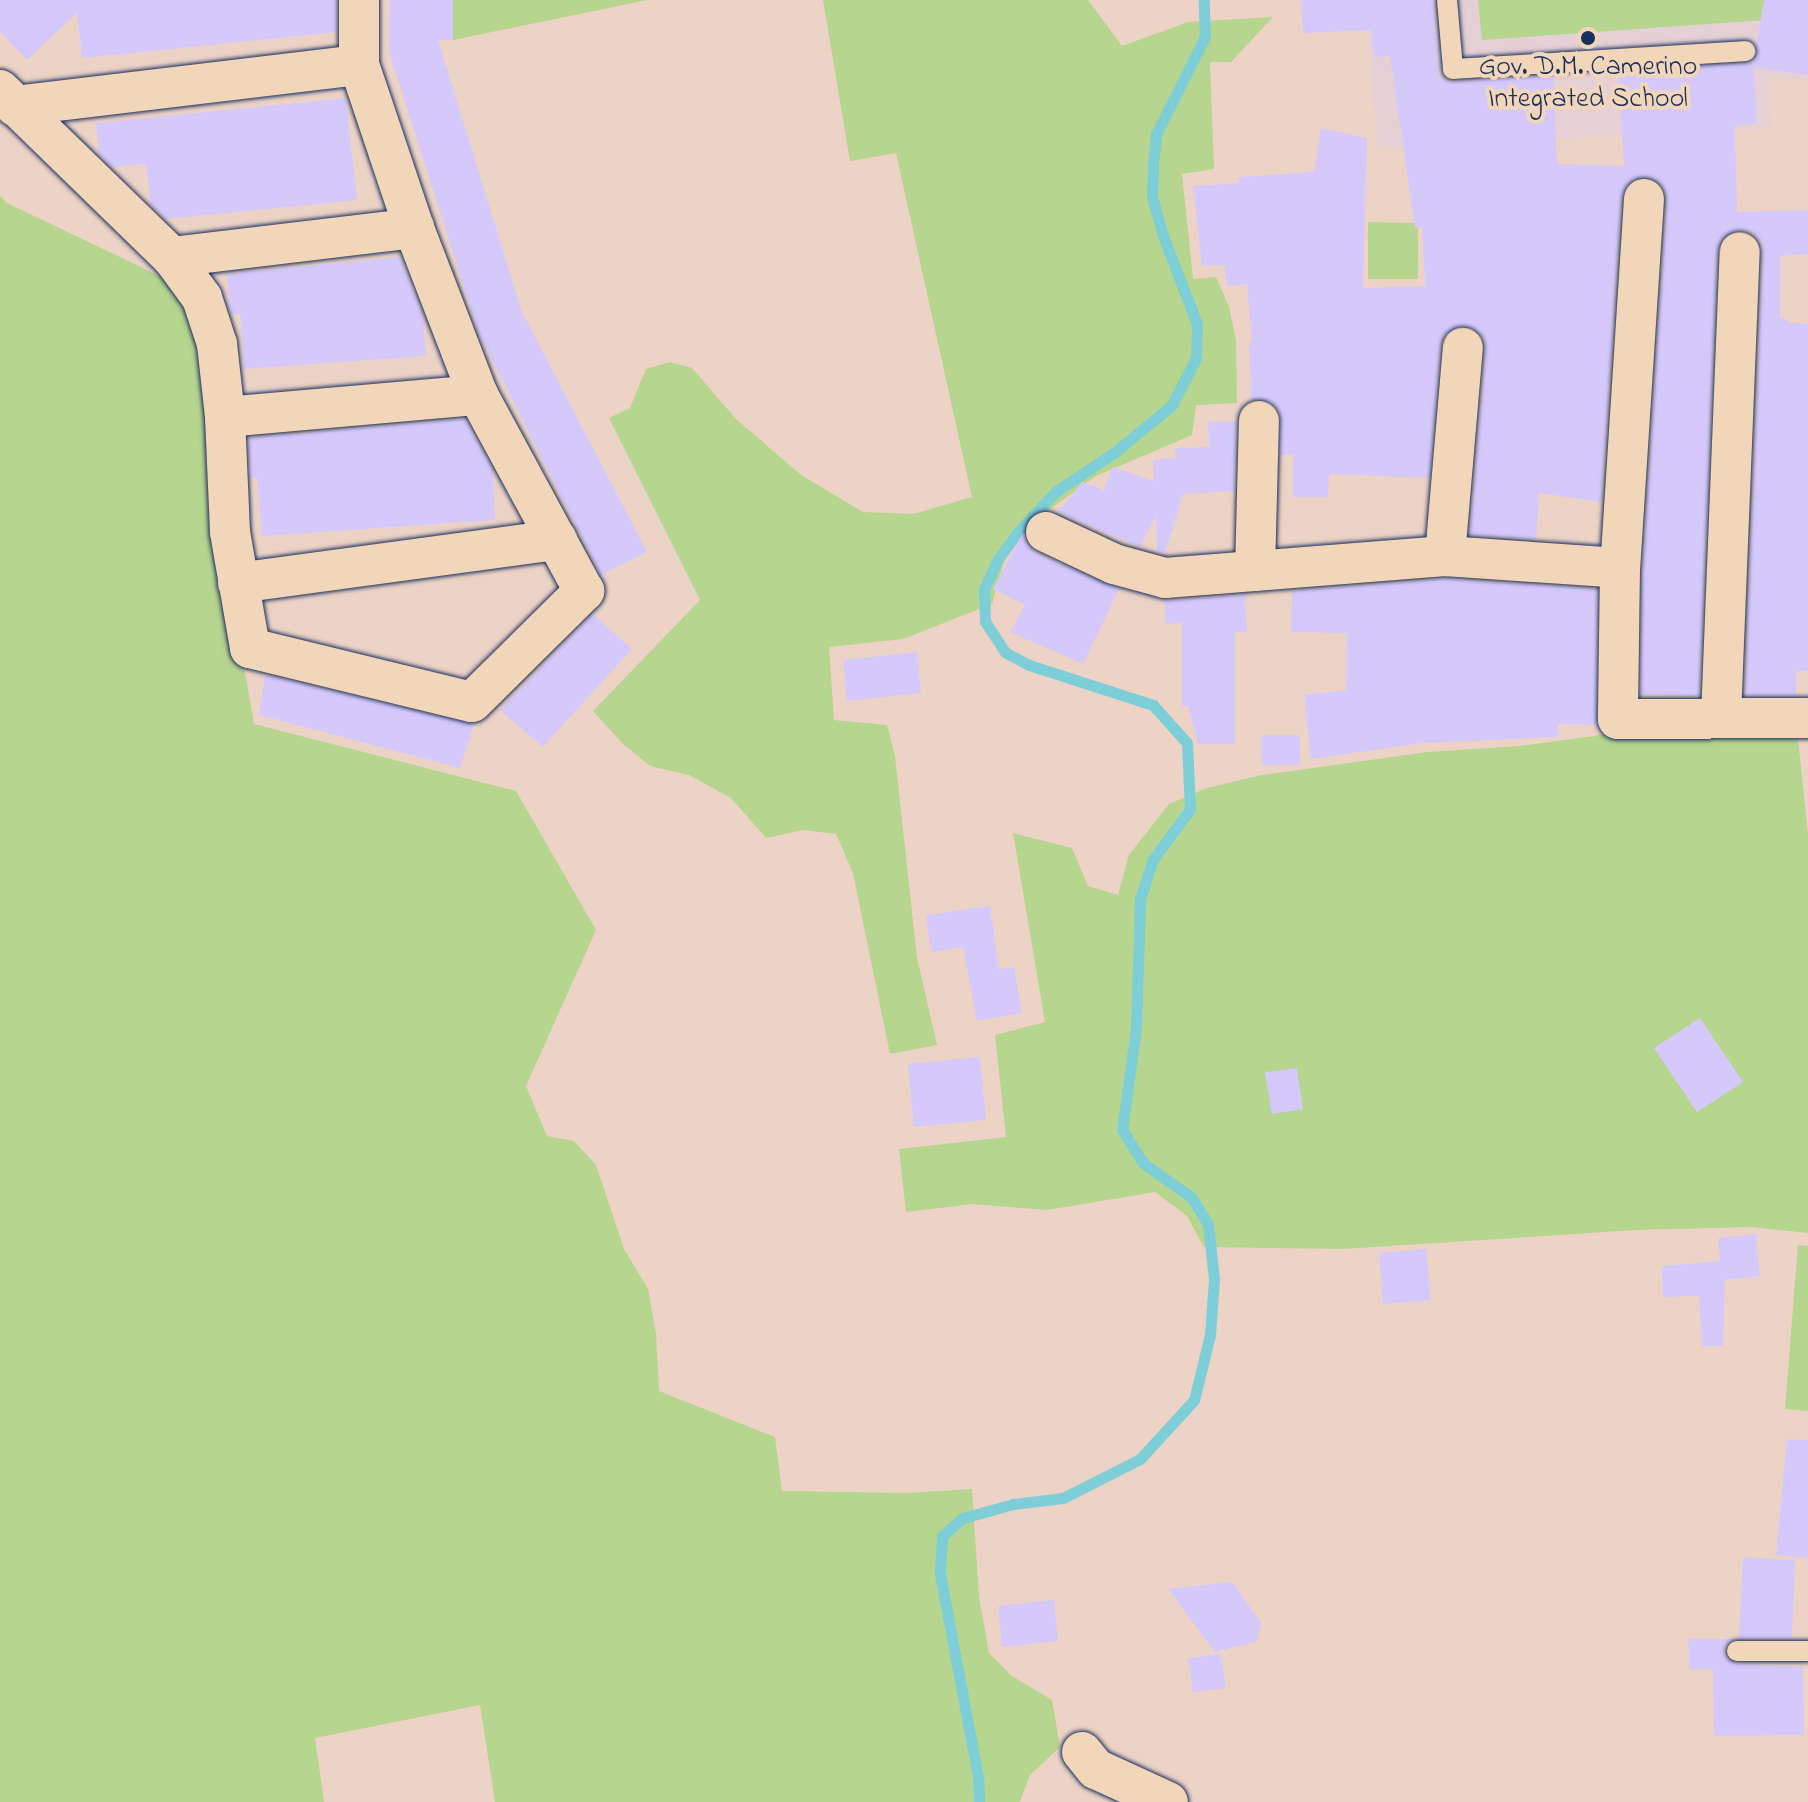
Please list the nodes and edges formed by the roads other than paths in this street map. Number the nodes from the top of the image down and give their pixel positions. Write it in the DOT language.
graph roads {
  1 [pos="359,0"];
  2 [pos="1447,0"];
  3 [pos="1745,51"];
  4 [pos="359,65"];
  5 [pos="8,98"];
  6 [pos="1644,199"];
  7 [pos="414,228"];
  8 [pos="1740,252"];
  9 [pos="172,257"];
  10 [pos="1463,348"];
  11 [pos="478,395"];
  12 [pos="225,417"];
  13 [pos="1259,421"];
  14 [pos="1046,532"];
  15 [pos="557,540"];
  16 [pos="1445,556"];
  17 [pos="1620,568"];
  18 [pos="1255,571"];
  19 [pos="238,583"];
  20 [pos="1721,717"];
  21 [pos="1808,718"];
  22 [pos="1737,1651"];
  23 [pos="1808,1651"];
  24 [pos="1082,1752"];
  25 [pos="1168,1802"];
  1 -- 4 [label="street"];
  2 -- 3 [label="lane"];
  4 -- 5 [label="street"];
  4 -- 7 [label="street"];
  5 -- 9 [label="street"];
  6 -- 17 [label="street"];
  7 -- 9 [label="street"];
  7 -- 11 [label="street"];
  8 -- 20 [label="street"];
  9 -- 12 [label="street"];
  10 -- 16 [label="street"];
  11 -- 12 [label="street"];
  11 -- 15 [label="street"];
  12 -- 19 [label="street"];
  13 -- 18 [label="street"];
  14 -- 18 [label="street"];
  15 -- 19 [label="street"];
  15 -- 19 [label="street"];
  16 -- 17 [label="street"];
  16 -- 18 [label="street"];
  17 -- 20 [label="street"];
  20 -- 21 [label="street"];
  22 -- 23 [label="lane"];
  24 -- 25 [label="street"];
}
